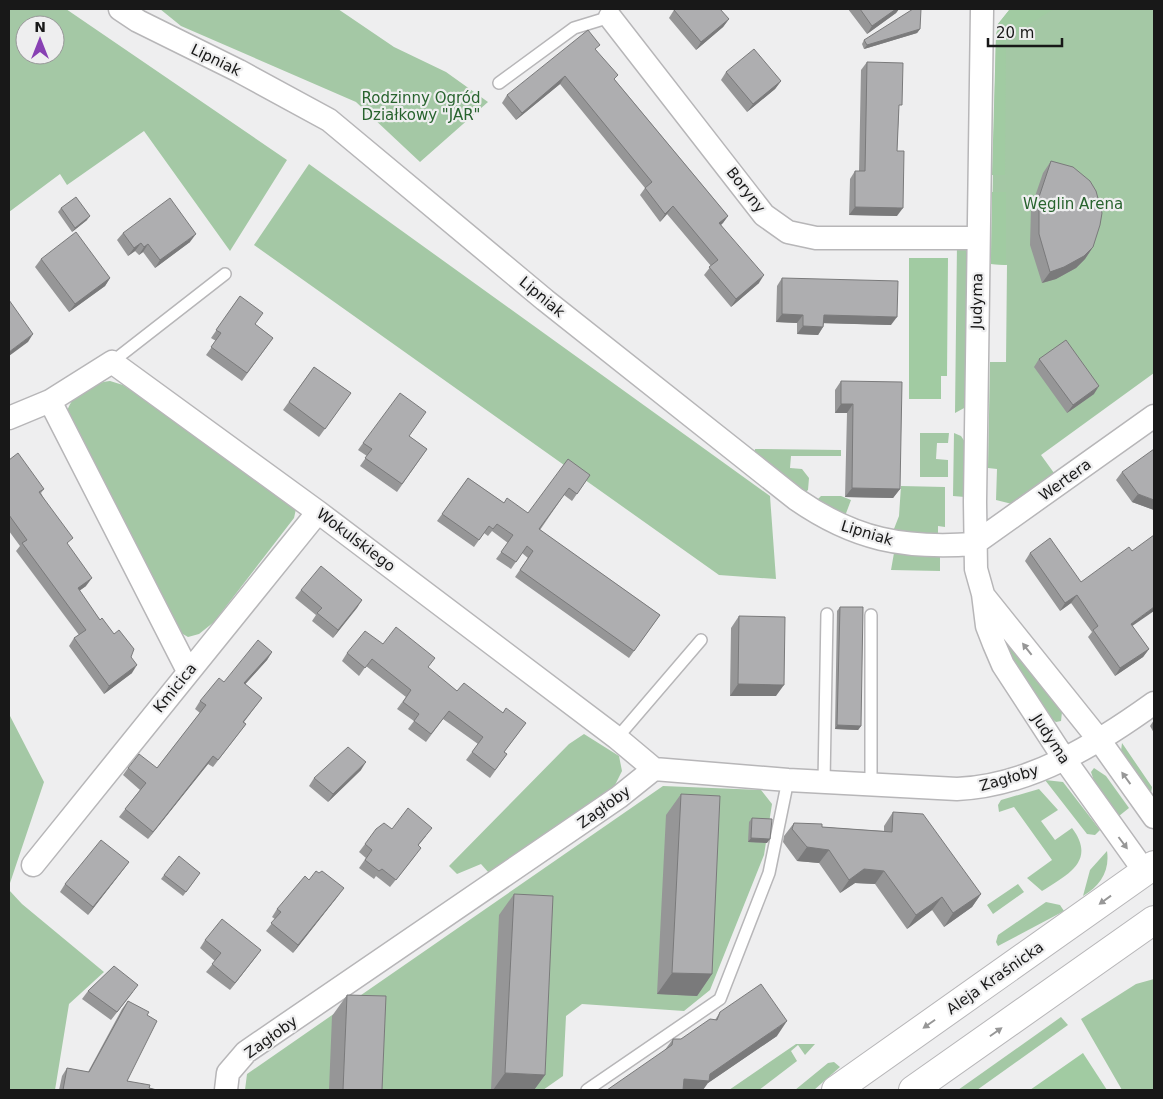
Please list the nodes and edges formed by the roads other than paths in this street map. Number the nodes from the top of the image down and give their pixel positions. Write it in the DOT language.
graph roads {
  1 [pos="120,9"];
  2 [pos="982,9"];
  3 [pos="610,17"];
  4 [pos="499,83"];
  5 [pos="978,238"];
  6 [pos="225,274"];
  7 [pos="112,362"];
  8 [pos="50,400"];
  9 [pos="1154,416"];
  10 [pos="9,418"];
  11 [pos="318,512"];
  12 [pos="974,544"];
  13 [pos="983,594"];
  14 [pos="827,614"];
  15 [pos="871,616"];
  16 [pos="701,640"];
  17 [pos="188,671"];
  18 [pos="1154,703"];
  19 [pos="617,738"];
  20 [pos="1100,741"];
  21 [pos="1065,760"];
  22 [pos="654,769"];
  23 [pos="788,780"];
  24 [pos="824,782"];
  25 [pos="871,784"];
  26 [pos="1154,817"];
  27 [pos="33,866"];
  28 [pos="1150,869"];
  29 [pos="1154,920"];
  30 [pos="226,1090"];
  31 [pos="587,1090"];
  32 [pos="836,1090"];
  33 [pos="914,1090"];
  1 -- 12 [label="street, Lipniak"];
  2 -- 5 [label="street, Judyma"];
  3 -- 4 [label="lane"];
  3 -- 5 [label="street, Boryny"];
  5 -- 12 [label="street, Judyma"];
  6 -- 7 [label="lane"];
  7 -- 8 [label="street"];
  7 -- 11 [label="street, Wokulskiego"];
  8 -- 10 [label="street"];
  8 -- 17 [label="street"];
  9 -- 12 [label="street, Wertera"];
  11 -- 17 [label="street, Kmicica"];
  11 -- 19 [label="street, Wokulskiego"];
  12 -- 13 [label="street, Judyma"];
  20 -- 13 [label="street, Judyma, one-way"];
  13 -- 21 [label="street, Judyma"];
  14 -- 24 [label="lane"];
  15 -- 25 [label="lane"];
  16 -- 19 [label="lane"];
  17 -- 27 [label="street, Kmicica"];
  18 -- 20 [label="street, Zagłoby"];
  19 -- 22 [label="street, Wokulskiego"];
  20 -- 21 [label="street, Zagłoby"];
  26 -- 20 [label="street, Judyma, one-way"];
  21 -- 25 [label="street, Zagłoby"];
  21 -- 28 [label="street, Judyma, one-way"];
  22 -- 23 [label="street, Zagłoby"];
  22 -- 30 [label="street, Zagłoby"];
  23 -- 24 [label="street, Zagłoby"];
  23 -- 31 [label="lane"];
  24 -- 25 [label="street, Zagłoby"];
  28 -- 32 [label="main road, Aleja Kraśnicka, one-way"];
  33 -- 29 [label="main road, one-way"];
}
